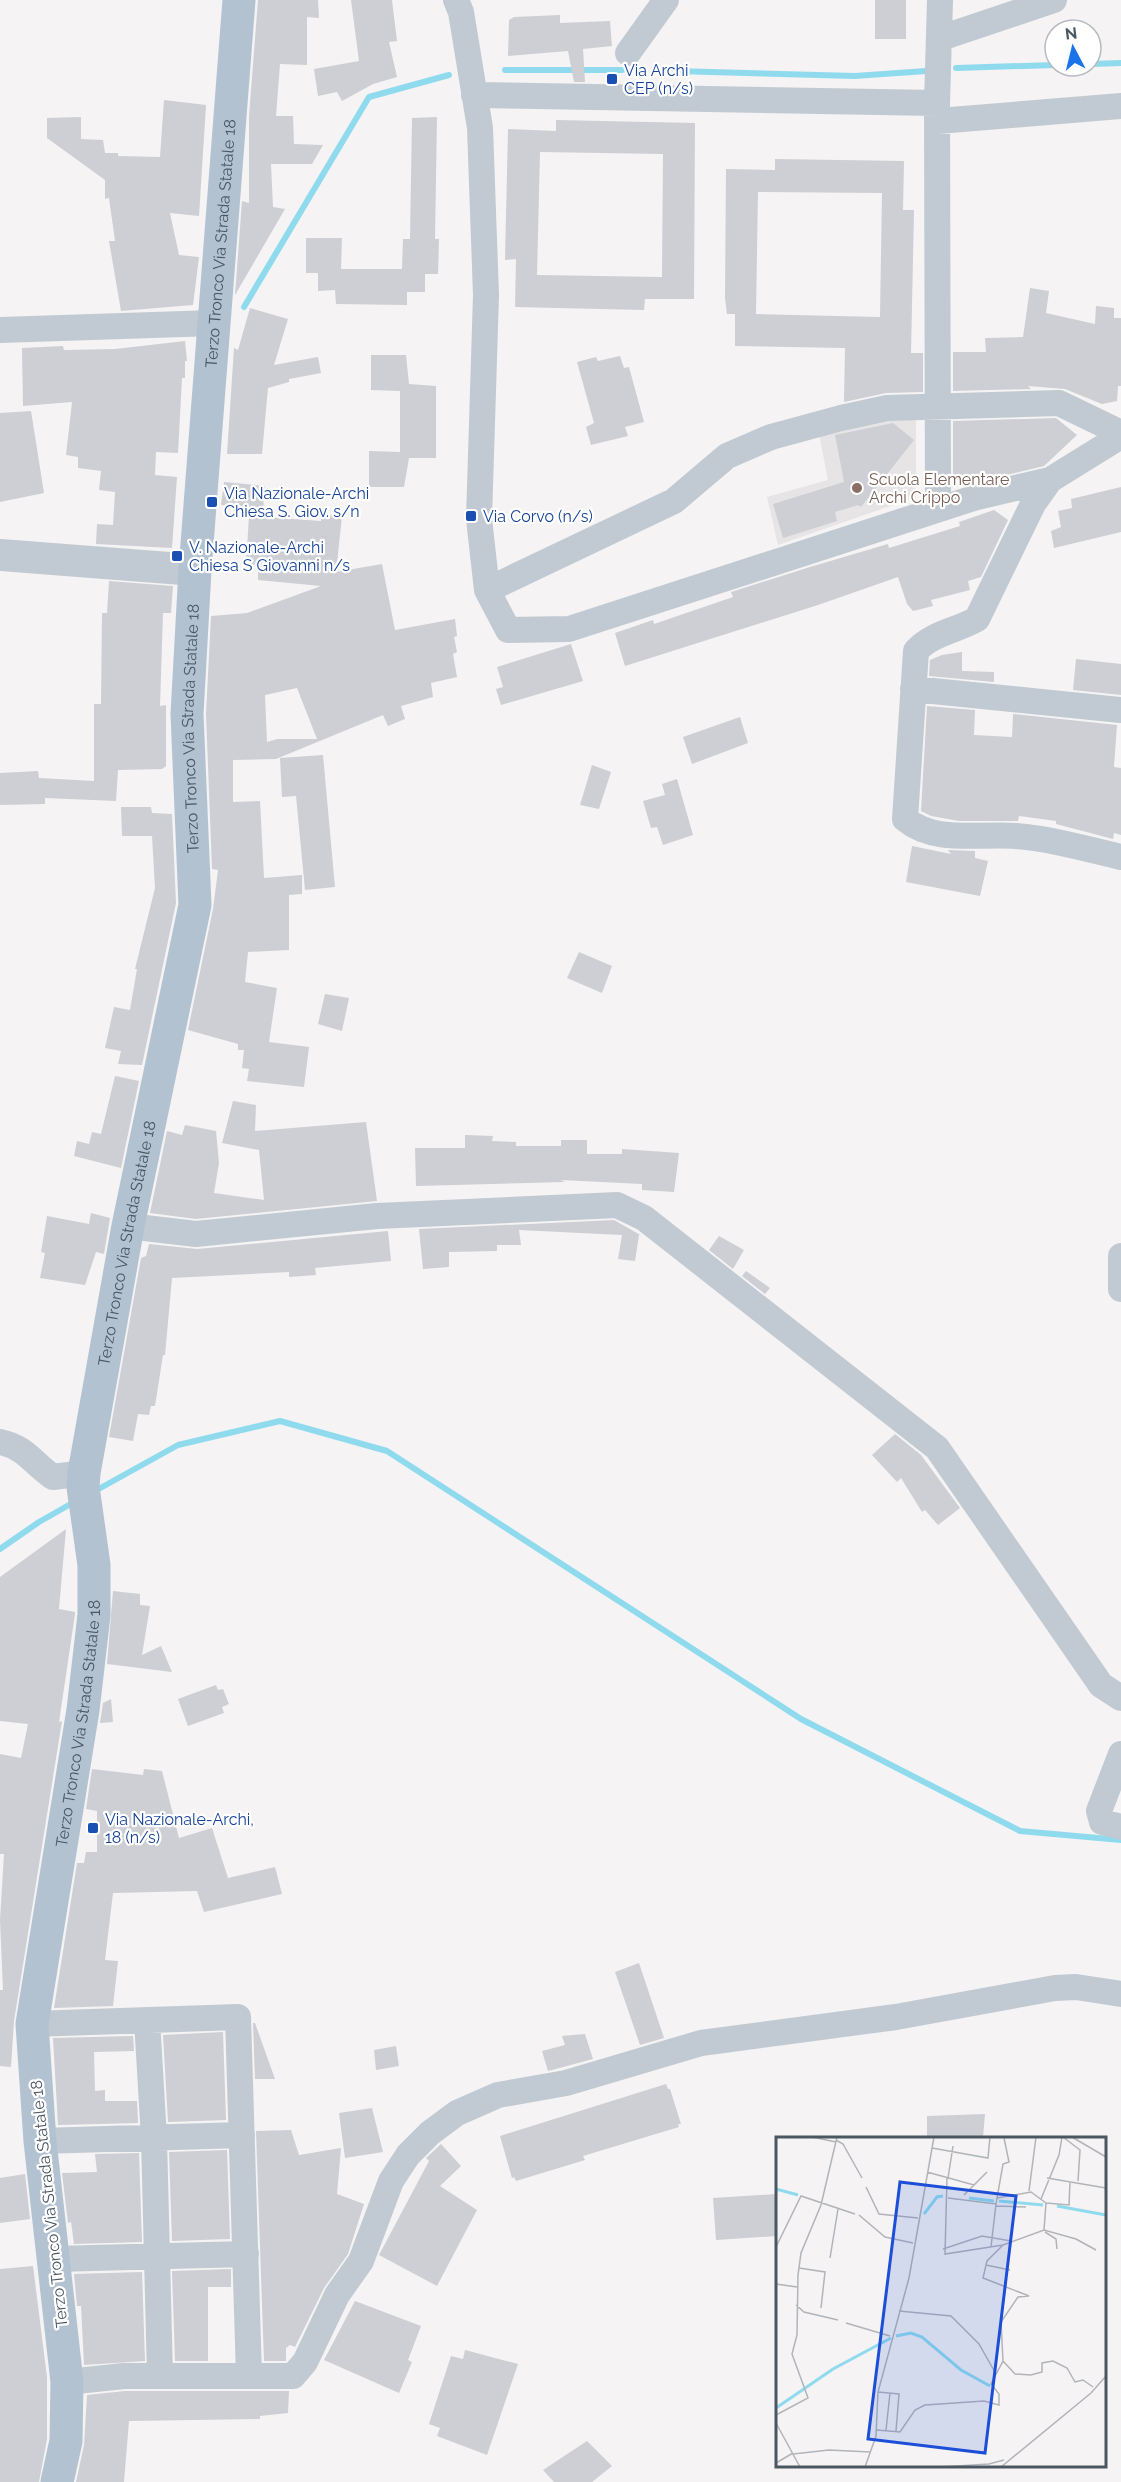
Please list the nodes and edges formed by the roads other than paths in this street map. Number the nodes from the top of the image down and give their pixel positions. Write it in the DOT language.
graph roads {
  1 [pos="239,0"];
  2 [pos="456,0"];
  3 [pos="666,0"];
  4 [pos="940,0"];
  5 [pos="1054,0"];
  6 [pos="941,38"];
  7 [pos="628,53"];
  8 [pos="474,95"];
  9 [pos="1121,106"];
  10 [pos="937,112"];
  11 [pos="214,324"];
  12 [pos="0,330"];
  13 [pos="938,406"];
  14 [pos="1121,434"];
  15 [pos="1028,495"];
  16 [pos="938,509"];
  17 [pos="0,555"];
  18 [pos="195,570"];
  19 [pos="487,590"];
  20 [pos="913,689"];
  21 [pos="1121,710"];
  22 [pos="1121,857"];
  23 [pos="128,1226"];
  24 [pos="1121,1256"];
  25 [pos="1121,1289"];
  26 [pos="0,1442"];
  27 [pos="83,1480"];
  28 [pos="1121,1698"];
  29 [pos="1121,1754"];
  30 [pos="1121,1827"];
  31 [pos="1121,1994"];
  32 [pos="147,2020"];
  33 [pos="32,2024"];
  34 [pos="242,2135"];
  35 [pos="154,2138"];
  36 [pos="40,2141"];
  37 [pos="246,2254"];
  38 [pos="156,2256"];
  39 [pos="55,2259"];
  40 [pos="160,2376"];
  41 [pos="249,2376"];
  42 [pos="67,2382"];
  43 [pos="57,2482"];
  1 -- 11 [label="main road, Terzo Tronco Via Strada Statale 18"];
  2 -- 8 [label="street"];
  3 -- 7 [label="street"];
  4 -- 6 [label="street"];
  5 -- 6 [label="street"];
  6 -- 10 [label="street"];
  8 -- 10 [label="street"];
  8 -- 19 [label="street"];
  9 -- 10 [label="street"];
  10 -- 13 [label="street"];
  11 -- 12 [label="street"];
  11 -- 18 [label="main road, Terzo Tronco Via Strada Statale 18"];
  13 -- 14 [label="street"];
  13 -- 16 [label="street"];
  13 -- 19 [label="street"];
  14 -- 15 [label="street"];
  15 -- 16 [label="street"];
  15 -- 20 [label="street"];
  16 -- 19 [label="street"];
  17 -- 18 [label="street"];
  18 -- 23 [label="main road, Terzo Tronco Via Strada Statale 18"];
  20 -- 21 [label="street"];
  20 -- 22 [label="street"];
  23 -- 27 [label="main road, Terzo Tronco Via Strada Statale 18"];
  23 -- 28 [label="street"];
  24 -- 25 [label="street"];
  26 -- 27 [label="street"];
  27 -- 33 [label="main road, Terzo Tronco Via Strada Statale 18"];
  29 -- 30 [label="street"];
  31 -- 41 [label="street"];
  32 -- 33 [label="street"];
  32 -- 34 [label="street"];
  32 -- 35 [label="street"];
  33 -- 36 [label="main road, Terzo Tronco Via Strada Statale 18"];
  34 -- 35 [label="street"];
  34 -- 37 [label="street"];
  35 -- 36 [label="street"];
  35 -- 38 [label="street"];
  36 -- 39 [label="main road, Terzo Tronco Via Strada Statale 18"];
  37 -- 38 [label="street"];
  37 -- 41 [label="street"];
  38 -- 39 [label="street"];
  38 -- 40 [label="street"];
  39 -- 42 [label="main road, Terzo Tronco Via Strada Statale 18"];
  40 -- 41 [label="street"];
  40 -- 42 [label="street"];
  42 -- 43 [label="main road, Terzo Tronco Via Strada Statale 18"];
}
